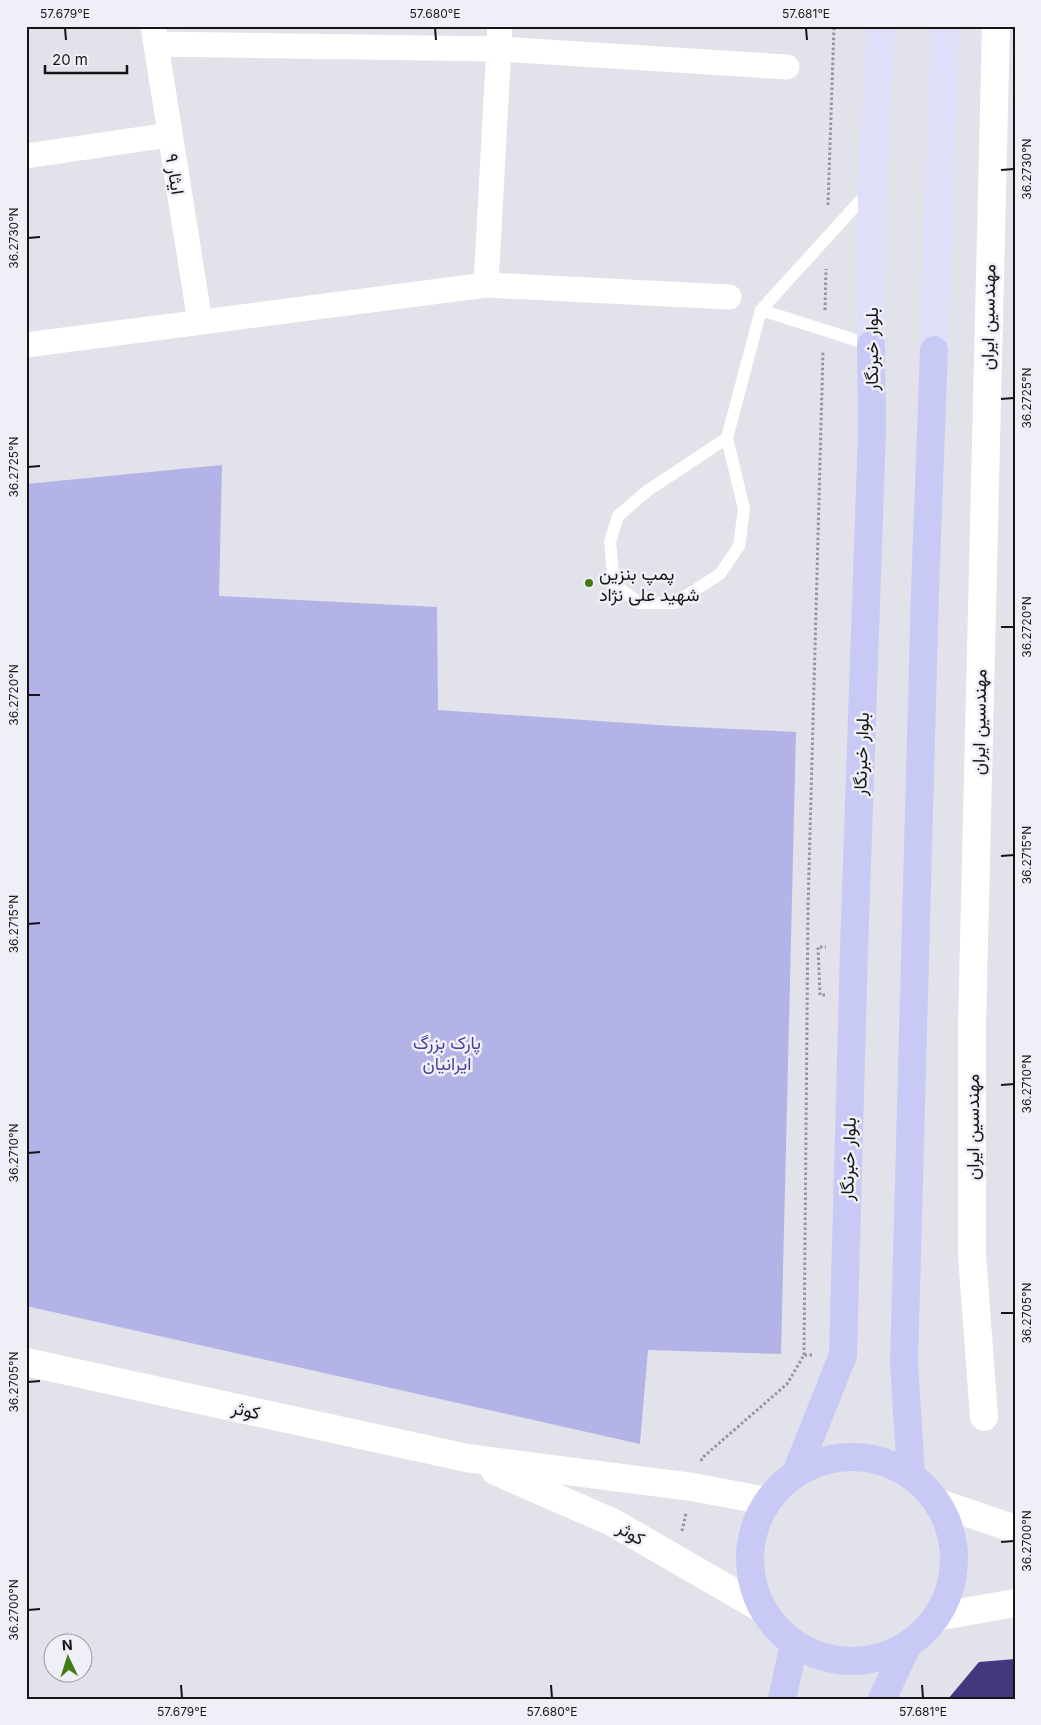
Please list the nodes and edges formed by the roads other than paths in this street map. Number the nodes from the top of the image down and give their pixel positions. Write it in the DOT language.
graph roads {
  1 [pos="882,26"];
  2 [pos="945,26"];
  3 [pos="996,26"];
  4 [pos="154,35"];
  5 [pos="500,37"];
  6 [pos="788,67"];
  7 [pos="169,135"];
  8 [pos="26,156"];
  9 [pos="872,187"];
  10 [pos="486,285"];
  11 [pos="729,297"];
  12 [pos="761,310"];
  13 [pos="200,322"];
  14 [pos="26,345"];
  15 [pos="871,345"];
  16 [pos="934,350"];
  17 [pos="727,438"];
  18 [pos="26,1362"];
  19 [pos="984,1417"];
  20 [pos="466,1458"];
  21 [pos="796,1473"];
  22 [pos="911,1474"];
  23 [pos="767,1501"];
  24 [pos="939,1504"];
  25 [pos="1015,1528"];
  26 [pos="1015,1603"];
  27 [pos="762,1608"];
  28 [pos="936,1617"];
  29 [pos="794,1644"];
  30 [pos="908,1644"];
  31 [pos="782,1699"];
  32 [pos="882,1699"];
  1 -- 9 [label="main road, بلوار خبرنگار"];
  2 -- 16 [label="main road"];
  3 -- 19 [label="main road, مهندسین ایران"];
  4 -- 5 [label="street"];
  4 -- 7 [label="street, ایثار ۹"];
  5 -- 6 [label="street"];
  5 -- 10 [label="street"];
  7 -- 8 [label="street"];
  7 -- 13 [label="street, ایثار ۹"];
  9 -- 12 [label="lane"];
  9 -- 15 [label="main road, بلوار خبرنگار"];
  10 -- 11 [label="street"];
  10 -- 13 [label="street"];
  12 -- 15 [label="lane"];
  12 -- 17 [label="lane"];
  13 -- 14 [label="street"];
  15 -- 21 [label="highway, بلوار خبرنگار"];
  16 -- 22 [label="highway"];
  17 -- 17 [label="lane"];
  18 -- 20 [label="main road, کوثر"];
  20 -- 23 [label="main road, کوثر"];
  20 -- 27 [label="main road, کوثر"];
  21 -- 22 [label="highway"];
  21 -- 23 [label="highway"];
  22 -- 24 [label="highway"];
  23 -- 27 [label="highway"];
  24 -- 25 [label="main road"];
  24 -- 28 [label="highway"];
  26 -- 28 [label="main road"];
  27 -- 29 [label="highway"];
  28 -- 30 [label="highway"];
  29 -- 30 [label="highway"];
  29 -- 31 [label="highway"];
  30 -- 32 [label="highway"];
}
